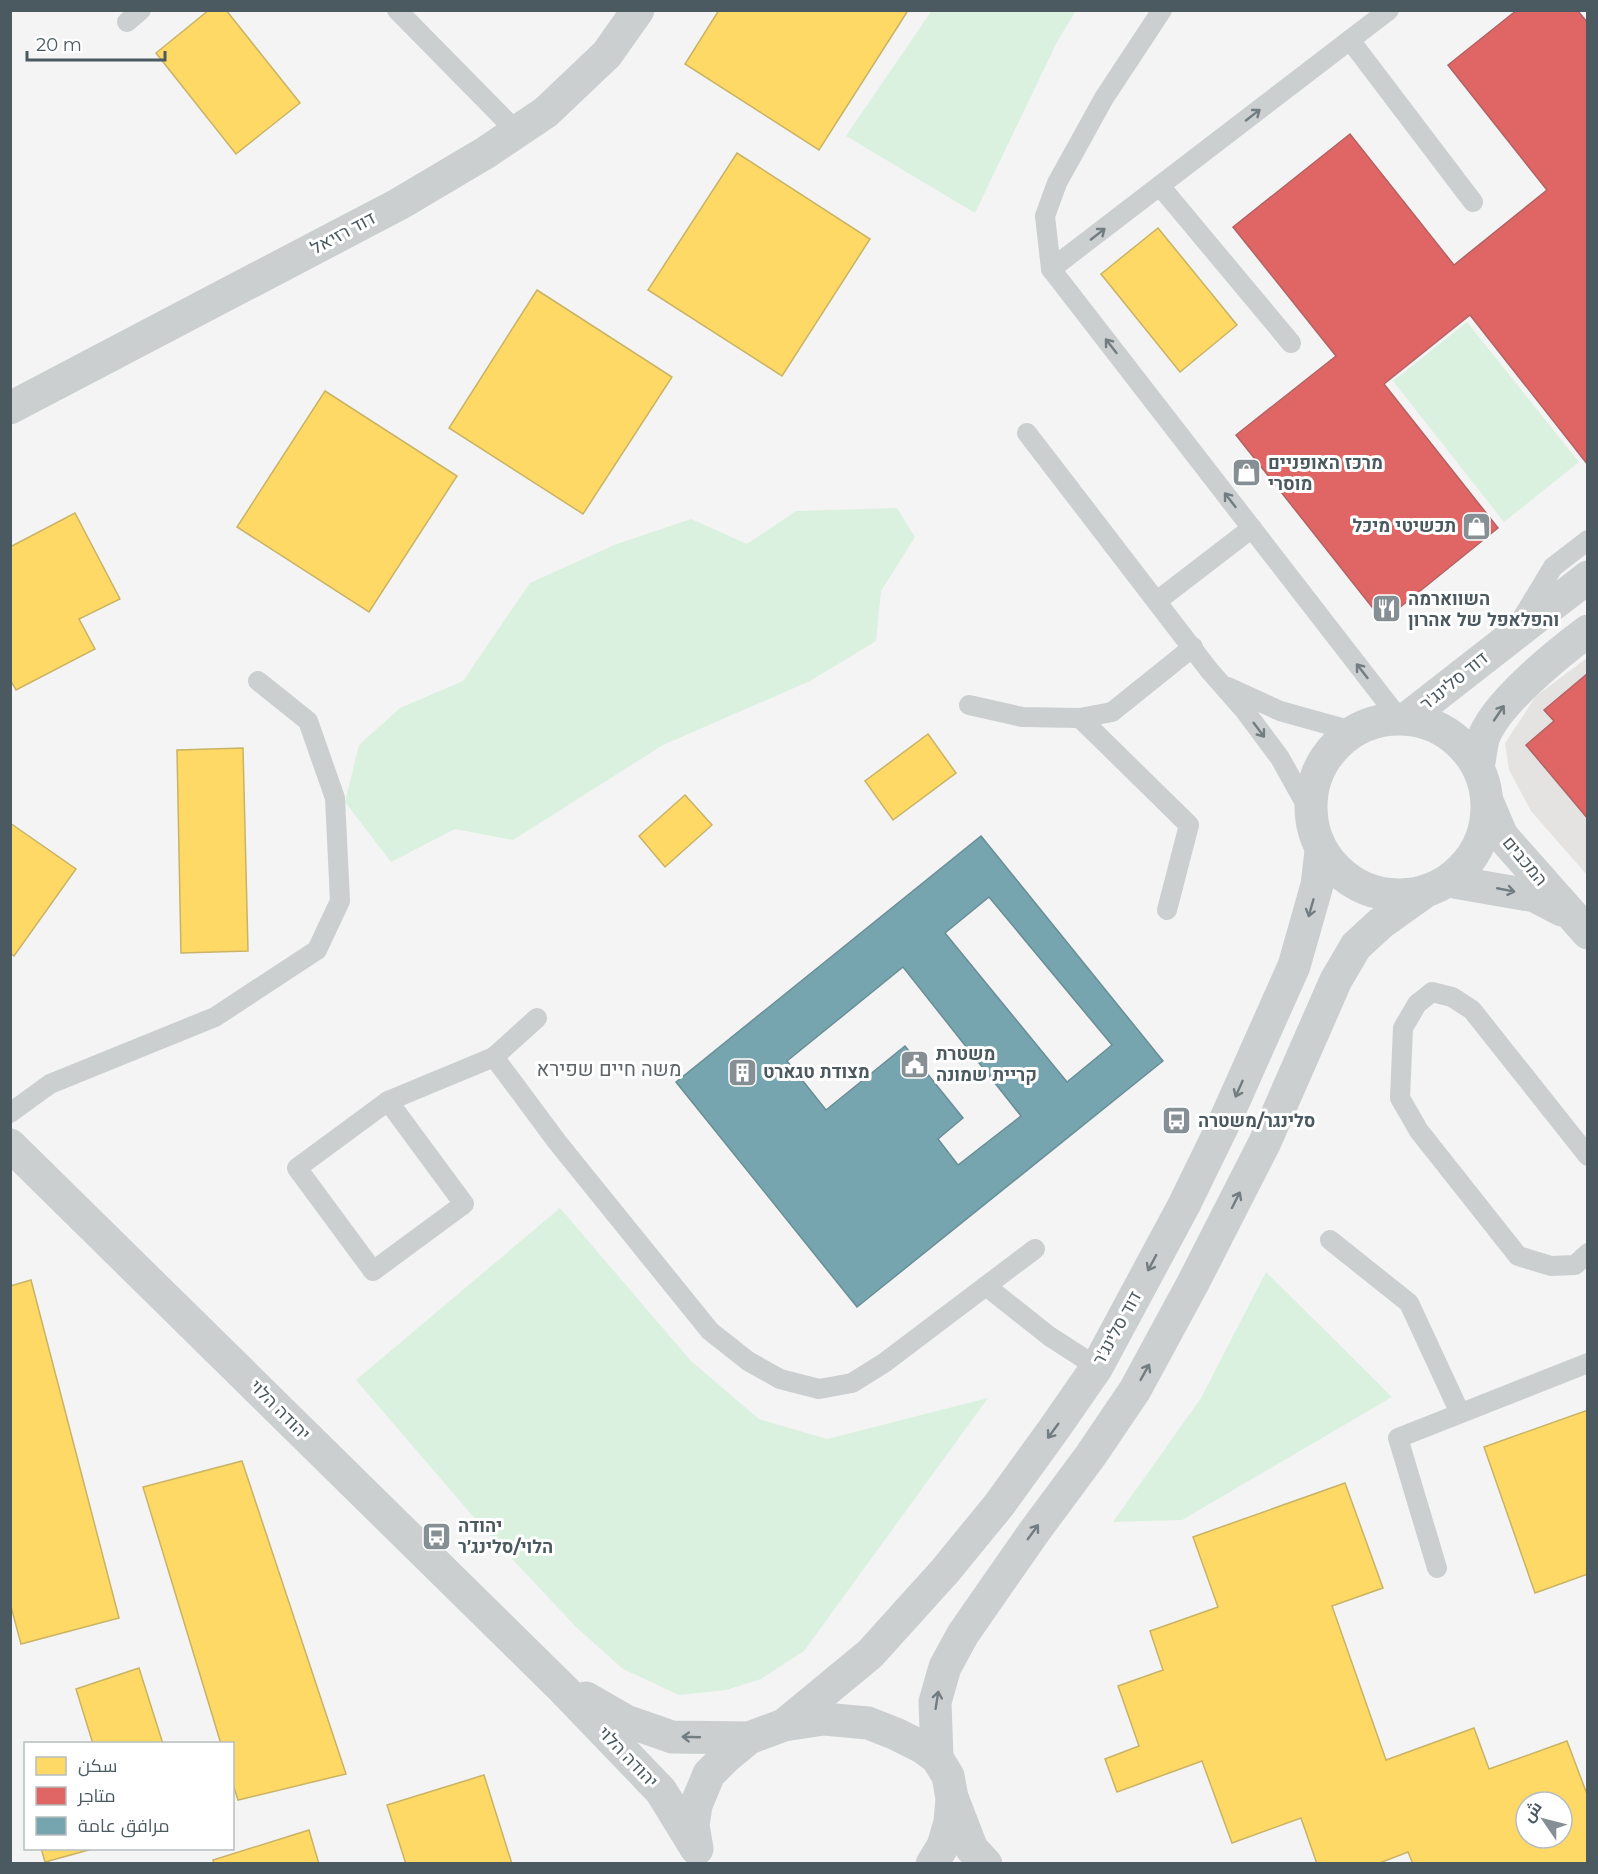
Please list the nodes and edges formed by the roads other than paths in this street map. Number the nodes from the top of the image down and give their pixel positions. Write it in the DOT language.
graph roads {
  1 [pos="397,10"];
  2 [pos="638,10"];
  3 [pos="1162,10"];
  4 [pos="1389,10"];
  5 [pos="1350,40"];
  6 [pos="517,132"];
  7 [pos="1160,186"];
  8 [pos="1473,202"];
  9 [pos="1052,270"];
  10 [pos="1291,343"];
  11 [pos="10,408"];
  12 [pos="1028,433"];
  13 [pos="1252,528"];
  14 [pos="1587,540"];
  15 [pos="1587,577"];
  16 [pos="1157,601"];
  17 [pos="1587,631"];
  18 [pos="1511,635"];
  19 [pos="1192,647"];
  20 [pos="258,681"];
  21 [pos="1222,685"];
  22 [pos="969,705"];
  23 [pos="1080,718"];
  24 [pos="1402,718"];
  25 [pos="1352,731"];
  26 [pos="1478,767"];
  27 [pos="1488,801"];
  28 [pos="1311,814"];
  29 [pos="1321,851"];
  30 [pos="1436,887"];
  31 [pos="1167,909"];
  32 [pos="1579,924"];
  33 [pos="537,1018"];
  34 [pos="494,1057"];
  35 [pos="388,1101"];
  36 [pos="10,1113"];
  37 [pos="10,1145"];
  38 [pos="1587,1156"];
  39 [pos="1330,1240"];
  40 [pos="1035,1249"];
  41 [pos="1587,1253"];
  42 [pos="986,1286"];
  43 [pos="1587,1363"];
  44 [pos="1097,1367"];
  45 [pos="1460,1413"];
  46 [pos="1437,1568"];
  47 [pos="549,1675"];
  48 [pos="783,1725"];
  49 [pos="749,1738"];
  50 [pos="937,1758"];
  51 [pos="952,1798"];
  52 [pos="700,1856"];
  53 [pos="932,1863"];
  54 [pos="987,1863"];
  1 -- 6 [label="lane"];
  2 -- 6 [label="street, דוד רזיאל"];
  3 -- 9 [label="lane"];
  4 -- 5 [label="lane"];
  7 -- 5 [label="lane, one-way"];
  5 -- 8 [label="lane"];
  6 -- 11 [label="street, דוד רזיאל"];
  9 -- 7 [label="lane, one-way"];
  7 -- 10 [label="lane"];
  13 -- 9 [label="lane, one-way"];
  12 -- 16 [label="lane"];
  13 -- 16 [label="lane"];
  24 -- 13 [label="lane, one-way"];
  14 -- 18 [label="lane"];
  15 -- 18 [label="street, דוד סלינג'ר"];
  16 -- 19 [label="lane"];
  26 -- 17 [label="street, one-way"];
  18 -- 24 [label="street, דוד סלינג'ר"];
  19 -- 21 [label="lane"];
  19 -- 23 [label="lane"];
  20 -- 36 [label="lane"];
  21 -- 25 [label="lane"];
  21 -- 28 [label="lane, one-way"];
  22 -- 23 [label="lane"];
  23 -- 31 [label="lane"];
  24 -- 25 [label="street"];
  24 -- 26 [label="street"];
  25 -- 28 [label="street"];
  26 -- 27 [label="street"];
  27 -- 30 [label="street"];
  27 -- 32 [label="street, המכבים"];
  28 -- 29 [label="street"];
  29 -- 30 [label="street"];
  29 -- 44 [label="street, דוד סלינג'ר, one-way"];
  30 -- 32 [label="street, המכבים, one-way"];
  50 -- 30 [label="street, one-way"];
  33 -- 34 [label="lane"];
  34 -- 35 [label="lane"];
  34 -- 42 [label="lane"];
  35 -- 35 [label="lane"];
  37 -- 47 [label="street, יהודה הלוי"];
  38 -- 41 [label="lane"];
  39 -- 45 [label="lane"];
  40 -- 42 [label="lane"];
  42 -- 44 [label="lane"];
  43 -- 45 [label="lane"];
  44 -- 48 [label="street, דוד סלינג'ר, one-way"];
  45 -- 46 [label="lane"];
  49 -- 47 [label="street, יהודה הלוי, one-way"];
  47 -- 52 [label="street, יהודה הלוי"];
  48 -- 49 [label="street"];
  48 -- 50 [label="street"];
  49 -- 52 [label="street"];
  50 -- 51 [label="street"];
  51 -- 53 [label="street"];
  51 -- 54 [label="street"];
}
